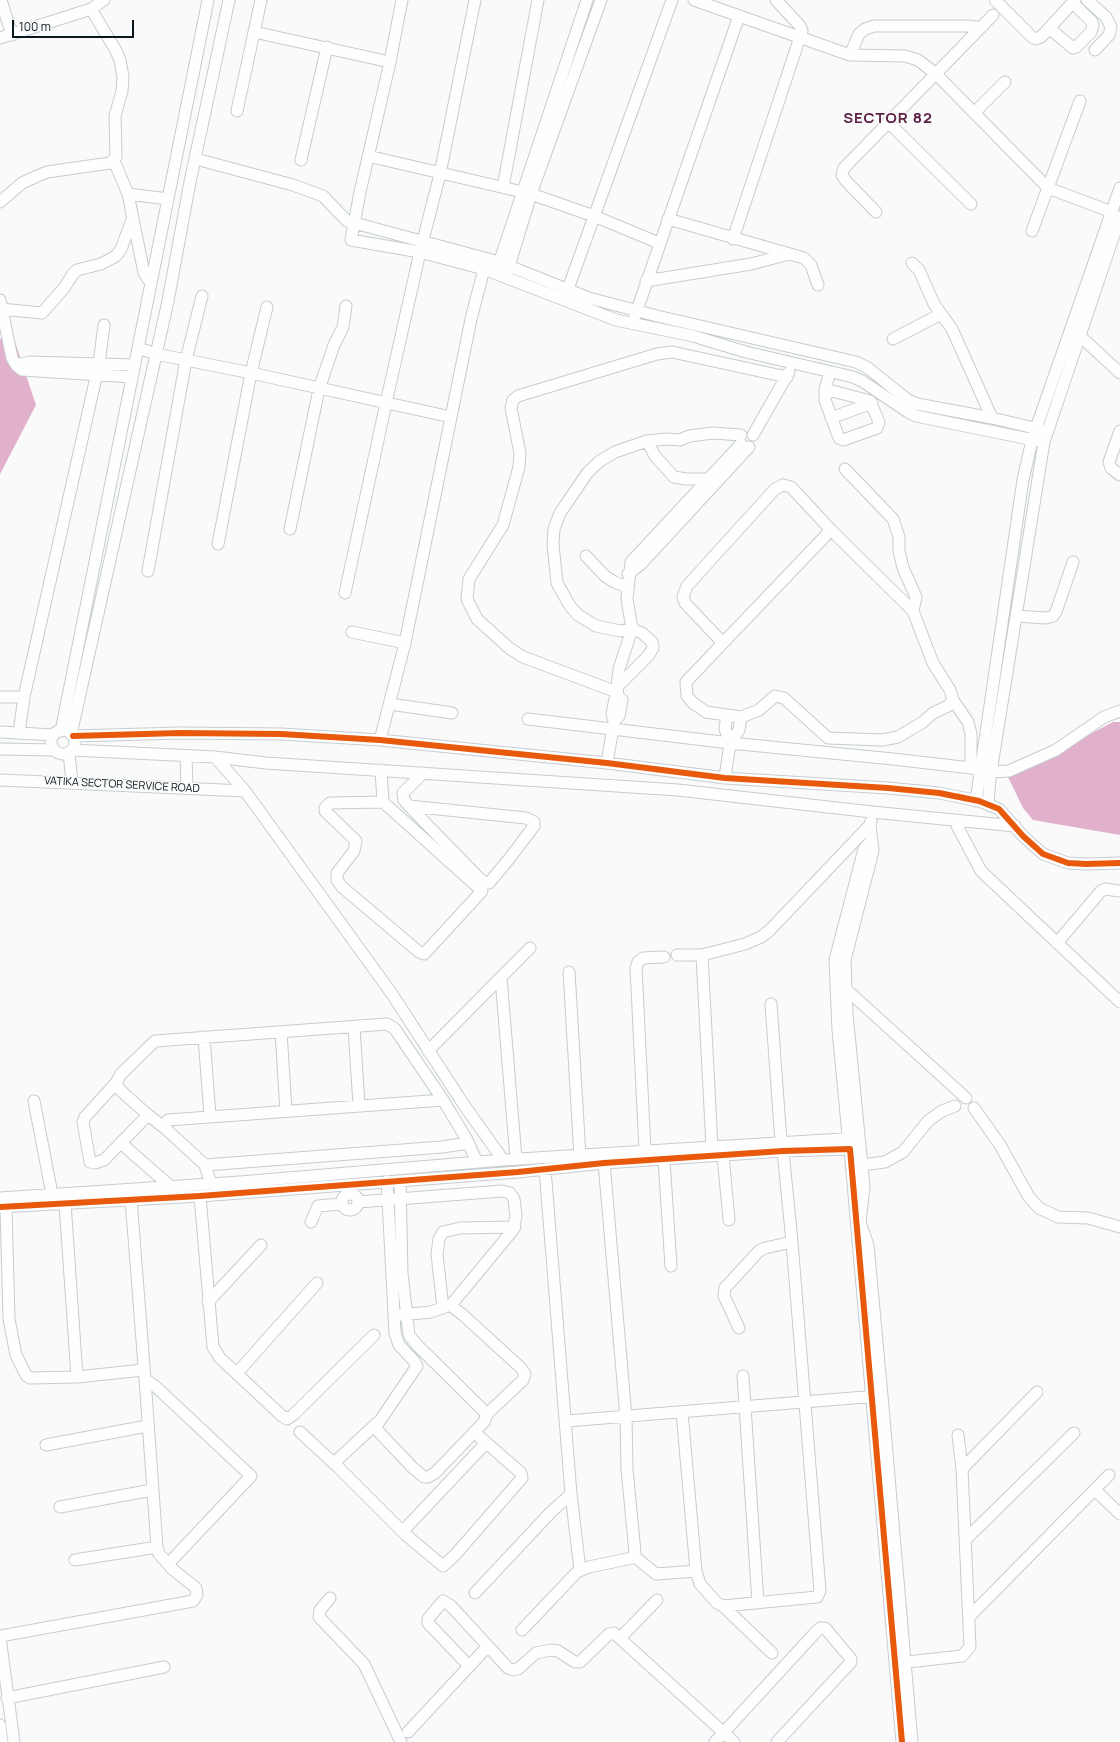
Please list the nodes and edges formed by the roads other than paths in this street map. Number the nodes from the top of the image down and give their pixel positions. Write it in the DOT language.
graph roads {
  1 [pos="1,0"];
  2 [pos="104,0"];
  3 [pos="208,0"];
  4 [pos="229,0"];
  5 [pos="261,0"];
  6 [pos="402,0"];
  7 [pos="474,0"];
  8 [pos="538,0"];
  9 [pos="587,0"];
  10 [pos="602,0"];
  11 [pos="672,0"];
  12 [pos="776,0"];
  13 [pos="995,0"];
  14 [pos="1087,0"];
  15 [pos="698,1"];
  16 [pos="1074,2"];
  17 [pos="91,9"];
  18 [pos="739,16"];
  19 [pos="993,16"];
  20 [pos="1049,28"];
  21 [pos="979,30"];
  22 [pos="254,32"];
  23 [pos="12,35"];
  24 [pos="0,38"];
  25 [pos="800,38"];
  26 [pos="327,48"];
  27 [pos="1095,50"];
  28 [pos="850,55"];
  29 [pos="390,62"];
  30 [pos="936,74"];
  31 [pos="1005,82"];
  32 [pos="1080,101"];
  33 [pos="237,111"];
  34 [pos="974,113"];
  35 [pos="888,122"];
  36 [pos="368,156"];
  37 [pos="196,159"];
  38 [pos="301,160"];
  39 [pos="114,161"];
  40 [pos="440,174"];
  41 [pos="503,187"];
  42 [pos="1048,188"];
  43 [pos="1120,188"];
  44 [pos="128,194"];
  45 [pos="526,194"];
  46 [pos="168,199"];
  47 [pos="0,202"];
  48 [pos="971,204"];
  49 [pos="876,212"];
  50 [pos="1116,215"];
  51 [pos="594,216"];
  52 [pos="668,219"];
  53 [pos="132,220"];
  54 [pos="354,223"];
  55 [pos="1032,231"];
  56 [pos="733,239"];
  57 [pos="423,240"];
  58 [pos="659,244"];
  59 [pos="420,252"];
  60 [pos="790,254"];
  61 [pos="912,263"];
  62 [pos="504,264"];
  63 [pos="484,269"];
  64 [pos="500,275"];
  65 [pos="646,281"];
  66 [pos="151,283"];
  67 [pos="818,285"];
  68 [pos="568,289"];
  69 [pos="202,296"];
  70 [pos="1,306"];
  71 [pos="346,306"];
  72 [pos="267,307"];
  73 [pos="636,310"];
  74 [pos="941,314"];
  75 [pos="633,324"];
  76 [pos="104,325"];
  77 [pos="1080,331"];
  78 [pos="893,339"];
  79 [pos="138,348"];
  80 [pos="156,354"];
  81 [pos="186,360"];
  82 [pos="134,365"];
  83 [pos="1120,366"];
  84 [pos="98,369"];
  85 [pos="830,372"];
  86 [pos="251,373"];
  87 [pos="1120,374"];
  88 [pos="132,377"];
  89 [pos="319,389"];
  90 [pos="825,389"];
  91 [pos="908,400"];
  92 [pos="386,403"];
  93 [pos="872,404"];
  94 [pos="908,412"];
  95 [pos="451,417"];
  96 [pos="831,418"];
  97 [pos="992,418"];
  98 [pos="1120,431"];
  99 [pos="1042,434"];
  100 [pos="1032,440"];
  101 [pos="647,441"];
  102 [pos="743,442"];
  103 [pos="846,469"];
  104 [pos="1120,475"];
  105 [pos="707,479"];
  106 [pos="290,529"];
  107 [pos="831,530"];
  108 [pos="218,544"];
  109 [pos="586,556"];
  110 [pos="1072,562"];
  111 [pos="148,571"];
  112 [pos="628,574"];
  113 [pos="628,588"];
  114 [pos="345,593"];
  115 [pos="913,611"];
  116 [pos="1016,616"];
  117 [pos="632,629"];
  118 [pos="352,632"];
  119 [pos="405,643"];
  120 [pos="722,643"];
  121 [pos="618,692"];
  122 [pos="0,696"];
  123 [pos="24,697"];
  124 [pos="953,700"];
  125 [pos="390,704"];
  126 [pos="1120,711"];
  127 [pos="452,713"];
  128 [pos="727,715"];
  129 [pos="741,717"];
  130 [pos="528,719"];
  131 [pos="613,725"];
  132 [pos="0,732"];
  133 [pos="19,733"];
  134 [pos="65,734"];
  135 [pos="380,740"];
  136 [pos="730,743"];
  137 [pos="0,749"];
  138 [pos="54,750"];
  139 [pos="71,752"];
  140 [pos="186,756"];
  141 [pos="215,757"];
  142 [pos="607,763"];
  143 [pos="381,770"];
  144 [pos="981,770"];
  145 [pos="423,773"];
  146 [pos="725,778"];
  147 [pos="0,780"];
  148 [pos="72,782"];
  149 [pos="187,788"];
  150 [pos="245,791"];
  151 [pos="976,801"];
  152 [pos="383,802"];
  153 [pos="988,804"];
  154 [pos="409,806"];
  155 [pos="872,812"];
  156 [pos="954,820"];
  157 [pos="870,825"];
  158 [pos="1015,826"];
  159 [pos="870,842"];
  160 [pos="1120,863"];
  161 [pos="1120,891"];
  162 [pos="1057,943"];
  163 [pos="530,948"];
  164 [pos="677,955"];
  165 [pos="702,955"];
  166 [pos="664,957"];
  167 [pos="569,972"];
  168 [pos="501,978"];
  169 [pos="846,990"];
  170 [pos="1120,1002"];
  171 [pos="771,1004"];
  172 [pos="354,1028"];
  173 [pos="281,1032"];
  174 [pos="204,1037"];
  175 [pos="428,1051"];
  176 [pos="116,1083"];
  177 [pos="966,1098"];
  178 [pos="443,1100"];
  179 [pos="34,1101"];
  180 [pos="359,1105"];
  181 [pos="955,1106"];
  182 [pos="974,1108"];
  183 [pos="286,1111"];
  184 [pos="148,1115"];
  185 [pos="210,1116"];
  186 [pos="166,1129"];
  187 [pos="468,1143"];
  188 [pos="122,1144"];
  189 [pos="854,1144"];
  190 [pos="712,1146"];
  191 [pos="782,1146"];
  192 [pos="645,1150"];
  193 [pos="681,1154"];
  194 [pos="723,1155"];
  195 [pos="580,1156"];
  196 [pos="516,1159"];
  197 [pos="502,1160"];
  198 [pos="664,1160"];
  199 [pos="477,1162"];
  200 [pos="604,1163"];
  201 [pos="861,1165"];
  202 [pos="205,1166"];
  203 [pos="432,1166"];
  204 [pos="544,1169"];
  205 [pos="501,1172"];
  206 [pos="435,1177"];
  207 [pos="387,1181"];
  208 [pos="400,1181"];
  209 [pos="211,1184"];
  210 [pos="170,1186"];
  211 [pos="240,1187"];
  212 [pos="502,1191"];
  213 [pos="52,1194"];
  214 [pos="200,1196"];
  215 [pos="388,1198"];
  216 [pos="400,1198"];
  217 [pos="131,1199"];
  218 [pos="65,1203"];
  219 [pos="2,1204"];
  220 [pos="729,1220"];
  221 [pos="311,1222"];
  222 [pos="1120,1226"];
  223 [pos="515,1227"];
  224 [pos="858,1227"];
  225 [pos="792,1242"];
  226 [pos="261,1245"];
  227 [pos="671,1266"];
  228 [pos="316,1283"];
  229 [pos="208,1302"];
  230 [pos="447,1306"];
  231 [pos="407,1314"];
  232 [pos="394,1315"];
  233 [pos="739,1328"];
  234 [pos="374,1335"];
  235 [pos="430,1357"];
  236 [pos="416,1365"];
  237 [pos="237,1373"];
  238 [pos="144,1375"];
  239 [pos="743,1376"];
  240 [pos="78,1377"];
  241 [pos="1036,1392"];
  242 [pos="877,1396"];
  243 [pos="804,1402"];
  244 [pos="744,1406"];
  245 [pos="682,1412"];
  246 [pos="487,1414"];
  247 [pos="626,1417"];
  248 [pos="566,1421"];
  249 [pos="377,1423"];
  250 [pos="147,1426"];
  251 [pos="300,1432"];
  252 [pos="474,1432"];
  253 [pos="1074,1433"];
  254 [pos="958,1435"];
  255 [pos="486,1443"];
  256 [pos="46,1445"];
  257 [pos="334,1463"];
  258 [pos="962,1469"];
  259 [pos="1110,1475"];
  260 [pos="152,1490"];
  261 [pos="1095,1490"];
  262 [pos="571,1494"];
  263 [pos="60,1507"];
  264 [pos="1120,1514"];
  265 [pos="403,1531"];
  266 [pos="965,1540"];
  267 [pos="157,1548"];
  268 [pos="634,1556"];
  269 [pos="75,1560"];
  270 [pos="169,1565"];
  271 [pos="580,1570"];
  272 [pos="696,1571"];
  273 [pos="475,1593"];
  274 [pos="330,1598"];
  275 [pos="657,1600"];
  276 [pos="758,1603"];
  277 [pos="724,1606"];
  278 [pos="970,1616"];
  279 [pos="522,1630"];
  280 [pos="0,1637"];
  281 [pos="621,1637"];
  282 [pos="488,1646"];
  283 [pos="772,1653"];
  284 [pos="900,1663"];
  285 [pos="164,1666"];
  286 [pos="469,1666"];
  287 [pos="7,1698"];
  288 [pos="0,1725"];
  289 [pos="408,1732"];
  290 [pos="724,1733"];
  291 [pos="8,1740"];
  292 [pos="402,1742"];
  293 [pos="715,1742"];
  294 [pos="734,1742"];
  295 [pos="777,1742"];
  296 [pos="902,1742"];
  297 [pos="912,1742"];
  1 -- 23 [label="street"];
  2 -- 17 [label="street"];
  3 -- 46 [label="street"];
  4 -- 37 [label="street"];
  5 -- 22 [label="street"];
  6 -- 29 [label="street"];
  7 -- 40 [label="street"];
  8 -- 41 [label="street"];
  9 -- 45 [label="street"];
  10 -- 45 [label="street"];
  11 -- 51 [label="street"];
  12 -- 25 [label="street"];
  13 -- 20 [label="street"];
  14 -- 27 [label="street"];
  15 -- 18 [label="street"];
  16 -- 20 [label="street"];
  16 -- 20 [label="street"];
  17 -- 23 [label="street"];
  17 -- 39 [label="street"];
  18 -- 25 [label="street"];
  18 -- 52 [label="street"];
  19 -- 21 [label="street"];
  21 -- 28 [label="street"];
  21 -- 30 [label="street"];
  22 -- 26 [label="street"];
  22 -- 33 [label="street"];
  23 -- 24 [label="street"];
  25 -- 28 [label="street"];
  25 -- 56 [label="street"];
  26 -- 29 [label="street"];
  26 -- 38 [label="street"];
  28 -- 30 [label="street"];
  29 -- 36 [label="street"];
  30 -- 34 [label="street"];
  30 -- 35 [label="street"];
  31 -- 34 [label="street"];
  32 -- 42 [label="street"];
  34 -- 42 [label="street"];
  35 -- 48 [label="street"];
  35 -- 49 [label="street"];
  36 -- 40 [label="street"];
  36 -- 54 [label="street"];
  37 -- 54 [label="street"];
  37 -- 80 [label="street"];
  39 -- 44 [label="street"];
  39 -- 47 [label="street"];
  40 -- 41 [label="street"];
  40 -- 57 [label="street"];
  41 -- 45 [label="street"];
  42 -- 50 [label="street"];
  42 -- 55 [label="street"];
  43 -- 50 [label="street"];
  44 -- 46 [label="street"];
  44 -- 53 [label="street"];
  45 -- 51 [label="street"];
  45 -- 62 [label="street"];
  46 -- 66 [label="street"];
  50 -- 77 [label="street"];
  50 -- 99 [label="street"];
  51 -- 58 [label="street"];
  51 -- 68 [label="street"];
  52 -- 56 [label="street"];
  52 -- 58 [label="street"];
  53 -- 66 [label="street"];
  53 -- 70 [label="street"];
  54 -- 57 [label="street"];
  54 -- 59 [label="street"];
  56 -- 60 [label="street"];
  57 -- 59 [label="street"];
  57 -- 62 [label="street"];
  58 -- 65 [label="street"];
  59 -- 63 [label="street"];
  59 -- 92 [label="street"];
  60 -- 65 [label="street"];
  60 -- 67 [label="street"];
  61 -- 74 [label="street"];
  62 -- 64 [label="street"];
  62 -- 68 [label="street"];
  63 -- 64 [label="street"];
  63 -- 95 [label="street"];
  64 -- 75 [label="street"];
  65 -- 73 [label="street"];
  66 -- 79 [label="street"];
  68 -- 73 [label="street"];
  69 -- 81 [label="street"];
  70 -- 84 [label="street"];
  71 -- 89 [label="street"];
  72 -- 86 [label="street"];
  73 -- 75 [label="street"];
  73 -- 91 [label="street"];
  74 -- 78 [label="street"];
  74 -- 97 [label="street"];
  75 -- 85 [label="street"];
  76 -- 84 [label="street"];
  77 -- 83 [label="street"];
  77 -- 87 [label="street"];
  77 -- 99 [label="street"];
  79 -- 80 [label="street"];
  79 -- 82 [label="street"];
  80 -- 81 [label="street"];
  80 -- 134 [label="street"];
  81 -- 86 [label="street"];
  81 -- 111 [label="street"];
  82 -- 84 [label="street"];
  82 -- 88 [label="street"];
  84 -- 88 [label="street"];
  84 -- 123 [label="street"];
  85 -- 90 [label="street"];
  85 -- 94 [label="street"];
  86 -- 89 [label="street"];
  86 -- 108 [label="street"];
  88 -- 134 [label="street"];
  89 -- 92 [label="street"];
  89 -- 106 [label="street"];
  90 -- 93 [label="street"];
  90 -- 96 [label="street"];
  91 -- 94 [label="street"];
  91 -- 97 [label="street"];
  92 -- 95 [label="street"];
  92 -- 114 [label="street"];
  93 -- 96 [label="street"];
  93 -- 96 [label="street"];
  94 -- 100 [label="street"];
  95 -- 119 [label="street"];
  97 -- 99 [label="street"];
  98 -- 104 [label="street"];
  99 -- 100 [label="street"];
  99 -- 116 [label="street"];
  100 -- 144 [label="street"];
  101 -- 102 [label="street"];
  101 -- 105 [label="street"];
  101 -- 117 [label="street"];
  102 -- 105 [label="street"];
  102 -- 112 [label="street"];
  102 -- 121 [label="street"];
  103 -- 115 [label="street"];
  105 -- 112 [label="street"];
  107 -- 115 [label="street"];
  107 -- 120 [label="street"];
  107 -- 120 [label="street"];
  109 -- 113 [label="street"];
  110 -- 116 [label="street"];
  112 -- 113 [label="street"];
  113 -- 117 [label="street"];
  115 -- 124 [label="street"];
  116 -- 144 [label="street"];
  117 -- 121 [label="street"];
  117 -- 121 [label="street"];
  118 -- 119 [label="street"];
  119 -- 125 [label="street"];
  120 -- 128 [label="street"];
  121 -- 131 [label="street"];
  122 -- 123 [label="street"];
  123 -- 133 [label="street"];
  124 -- 129 [label="street"];
  124 -- 144 [label="street"];
  125 -- 127 [label="street"];
  125 -- 135 [label="street"];
  126 -- 144 [label="street"];
  128 -- 129 [label="street"];
  128 -- 136 [label="street"];
  129 -- 136 [label="street"];
  130 -- 131 [label="street"];
  131 -- 136 [label="street"];
  131 -- 142 [label="street"];
  132 -- 133 [label="street"];
  133 -- 134 [label="street"];
  134 -- 135 [label="street"];
  134 -- 138 [label="street"];
  134 -- 139 [label="street"];
  135 -- 142 [label="street"];
  136 -- 144 [label="street"];
  136 -- 146 [label="street"];
  137 -- 138 [label="street"];
  138 -- 139 [label="street"];
  139 -- 140 [label="street"];
  139 -- 148 [label="street"];
  140 -- 141 [label="street"];
  140 -- 149 [label="street"];
  141 -- 143 [label="street"];
  141 -- 150 [label="street"];
  142 -- 146 [label="street"];
  143 -- 145 [label="street"];
  143 -- 152 [label="street"];
  144 -- 151 [label="street"];
  144 -- 153 [label="street"];
  145 -- 154 [label="street"];
  145 -- 155 [label="street"];
  146 -- 151 [label="street"];
  147 -- 148 [label="street, VATIKA SECTOR SERVICE ROAD"];
  148 -- 149 [label="street, VATIKA SECTOR SERVICE ROAD"];
  149 -- 150 [label="street, VATIKA SECTOR SERVICE ROAD"];
  150 -- 175 [label="street"];
  151 -- 153 [label="street"];
  152 -- 152 [label="street"];
  153 -- 158 [label="street"];
  154 -- 154 [label="street"];
  155 -- 156 [label="street"];
  155 -- 157 [label="street"];
  156 -- 158 [label="street"];
  156 -- 162 [label="street"];
  157 -- 159 [label="street"];
  157 -- 165 [label="street"];
  158 -- 160 [label="street"];
  159 -- 169 [label="street"];
  159 -- 189 [label="street"];
  161 -- 162 [label="street"];
  162 -- 170 [label="street"];
  163 -- 168 [label="street"];
  164 -- 165 [label="street"];
  165 -- 190 [label="street"];
  166 -- 192 [label="street"];
  167 -- 195 [label="street"];
  168 -- 175 [label="street"];
  168 -- 196 [label="street"];
  169 -- 177 [label="street"];
  169 -- 189 [label="street"];
  171 -- 191 [label="street"];
  172 -- 173 [label="street"];
  172 -- 178 [label="street"];
  172 -- 180 [label="street"];
  173 -- 174 [label="street"];
  173 -- 183 [label="street"];
  174 -- 176 [label="street"];
  174 -- 185 [label="street"];
  175 -- 197 [label="street"];
  176 -- 184 [label="street"];
  176 -- 188 [label="street"];
  178 -- 180 [label="street"];
  178 -- 187 [label="street"];
  179 -- 213 [label="street"];
  180 -- 183 [label="street"];
  181 -- 201 [label="street"];
  182 -- 222 [label="street"];
  183 -- 185 [label="street"];
  184 -- 186 [label="street"];
  184 -- 188 [label="street"];
  185 -- 186 [label="street"];
  186 -- 202 [label="street"];
  187 -- 199 [label="street"];
  187 -- 202 [label="street"];
  188 -- 210 [label="street"];
  189 -- 191 [label="street"];
  189 -- 201 [label="street"];
  189 -- 224 [label="street"];
  190 -- 191 [label="street"];
  190 -- 193 [label="street"];
  191 -- 194 [label="street"];
  191 -- 225 [label="street"];
  192 -- 193 [label="street"];
  192 -- 195 [label="street"];
  193 -- 194 [label="street"];
  193 -- 198 [label="street"];
  194 -- 220 [label="street"];
  195 -- 196 [label="street"];
  196 -- 197 [label="street"];
  197 -- 199 [label="street"];
  198 -- 200 [label="street"];
  198 -- 227 [label="street"];
  199 -- 203 [label="street"];
  200 -- 204 [label="street"];
  200 -- 247 [label="street"];
  201 -- 224 [label="street"];
  202 -- 209 [label="street"];
  203 -- 206 [label="street"];
  203 -- 211 [label="street"];
  204 -- 205 [label="street"];
  204 -- 248 [label="street"];
  205 -- 206 [label="street"];
  205 -- 212 [label="street"];
  206 -- 208 [label="street"];
  207 -- 208 [label="street"];
  207 -- 211 [label="street"];
  207 -- 215 [label="street"];
  208 -- 216 [label="street"];
  209 -- 210 [label="street"];
  209 -- 211 [label="street"];
  210 -- 213 [label="street"];
  211 -- 214 [label="street"];
  212 -- 216 [label="street"];
  212 -- 223 [label="street"];
  213 -- 219 [label="street"];
  214 -- 217 [label="street"];
  214 -- 229 [label="street"];
  215 -- 216 [label="street"];
  215 -- 221 [label="street"];
  215 -- 232 [label="street"];
  216 -- 231 [label="street"];
  217 -- 218 [label="street"];
  217 -- 238 [label="street"];
  218 -- 219 [label="street"];
  218 -- 240 [label="street"];
  219 -- 240 [label="street"];
  223 -- 230 [label="street"];
  223 -- 230 [label="street"];
  224 -- 242 [label="street"];
  225 -- 233 [label="street"];
  225 -- 243 [label="street"];
  226 -- 229 [label="street"];
  228 -- 237 [label="street"];
  229 -- 237 [label="street"];
  230 -- 231 [label="street"];
  230 -- 246 [label="street"];
  231 -- 232 [label="street"];
  231 -- 235 [label="street"];
  232 -- 236 [label="street"];
  234 -- 237 [label="street"];
  235 -- 236 [label="street"];
  235 -- 246 [label="street"];
  236 -- 249 [label="street"];
  238 -- 240 [label="street"];
  238 -- 250 [label="street"];
  238 -- 270 [label="street"];
  239 -- 244 [label="street"];
  241 -- 258 [label="street"];
  242 -- 243 [label="street"];
  242 -- 284 [label="street"];
  243 -- 244 [label="street"];
  243 -- 276 [label="street"];
  244 -- 245 [label="street"];
  244 -- 276 [label="street"];
  245 -- 247 [label="street"];
  245 -- 272 [label="street"];
  246 -- 252 [label="street"];
  247 -- 248 [label="street"];
  247 -- 268 [label="street"];
  248 -- 262 [label="street"];
  249 -- 252 [label="street"];
  249 -- 257 [label="street"];
  250 -- 256 [label="street"];
  250 -- 260 [label="street"];
  251 -- 257 [label="street"];
  252 -- 255 [label="street"];
  253 -- 266 [label="street"];
  254 -- 258 [label="street"];
  255 -- 265 [label="street"];
  255 -- 265 [label="street"];
  257 -- 265 [label="street"];
  258 -- 266 [label="street"];
  259 -- 261 [label="street"];
  260 -- 263 [label="street"];
  260 -- 267 [label="street"];
  261 -- 264 [label="street"];
  261 -- 278 [label="street"];
  262 -- 271 [label="street"];
  262 -- 273 [label="street"];
  266 -- 278 [label="street"];
  267 -- 269 [label="street"];
  267 -- 270 [label="street"];
  268 -- 271 [label="street"];
  268 -- 272 [label="street"];
  270 -- 280 [label="street"];
  271 -- 279 [label="street"];
  272 -- 277 [label="street"];
  274 -- 292 [label="street"];
  275 -- 281 [label="street"];
  276 -- 277 [label="street"];
  277 -- 283 [label="street"];
  278 -- 284 [label="street"];
  280 -- 287 [label="street"];
  281 -- 282 [label="street"];
  281 -- 290 [label="street"];
  282 -- 286 [label="street"];
  282 -- 286 [label="street"];
  284 -- 296 [label="street"];
  284 -- 297 [label="street"];
  285 -- 287 [label="street"];
  286 -- 289 [label="street"];
  287 -- 291 [label="street"];
  288 -- 291 [label="street"];
  290 -- 293 [label="street"];
  290 -- 294 [label="street"];
  290 -- 295 [label="street"];
}
